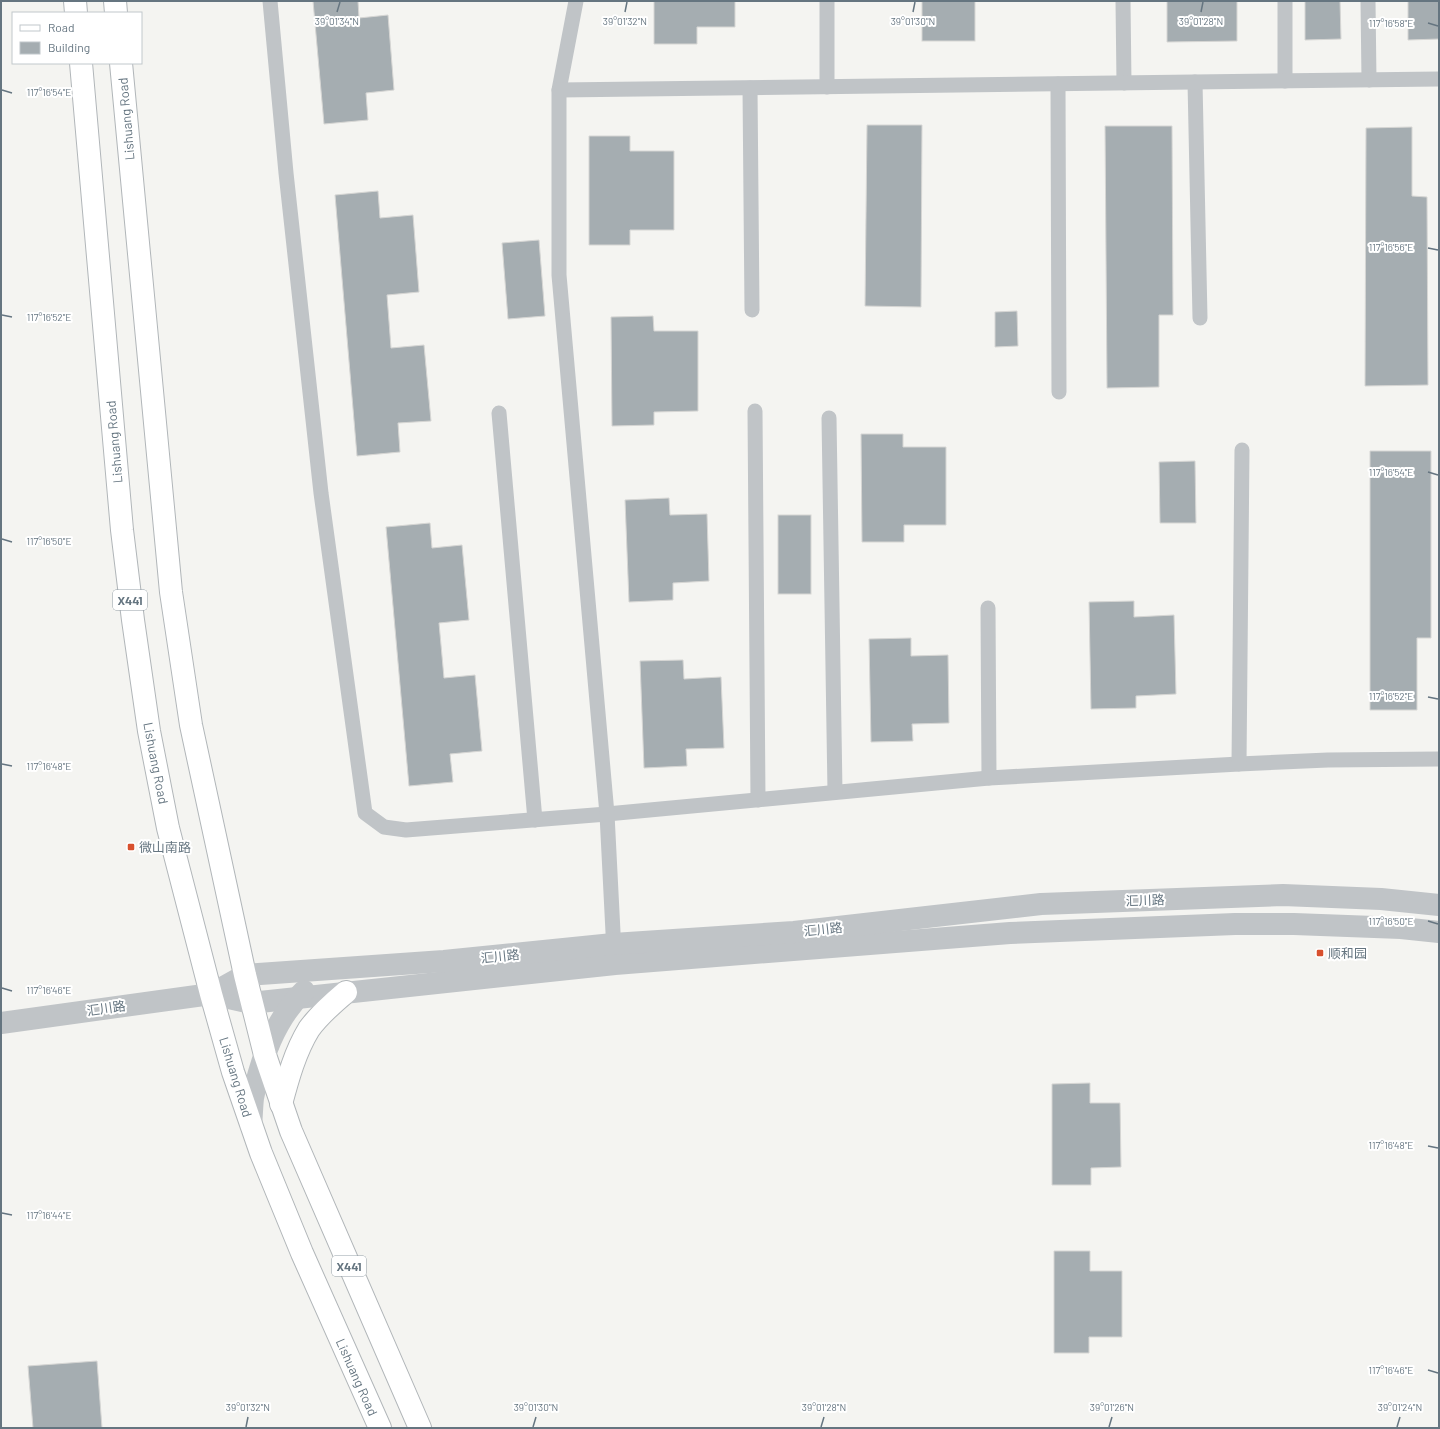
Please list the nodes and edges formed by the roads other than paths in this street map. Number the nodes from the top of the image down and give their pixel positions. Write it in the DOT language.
graph roads {
  1 [pos="75,1"];
  2 [pos="115,1"];
  3 [pos="270,1"];
  4 [pos="576,1"];
  5 [pos="827,1"];
  6 [pos="1124,1"];
  7 [pos="1284,1"];
  8 [pos="1368,1"];
  9 [pos="76,12"];
  10 [pos="116,12"];
  11 [pos="81,64"];
  12 [pos="121,64"];
  13 [pos="1369,80"];
  14 [pos="1439,80"];
  15 [pos="1285,81"];
  16 [pos="1195,82"];
  17 [pos="1124,83"];
  18 [pos="1058,84"];
  19 [pos="827,87"];
  20 [pos="750,88"];
  21 [pos="558,90"];
  22 [pos="752,310"];
  23 [pos="1200,318"];
  24 [pos="1059,392"];
  25 [pos="755,411"];
  26 [pos="498,413"];
  27 [pos="829,418"];
  28 [pos="1242,450"];
  29 [pos="988,608"];
  30 [pos="1439,759"];
  31 [pos="1239,764"];
  32 [pos="989,778"];
  33 [pos="835,792"];
  34 [pos="758,800"];
  35 [pos="607,814"];
  36 [pos="535,820"];
  37 [pos="1439,905"];
  38 [pos="1439,932"];
  39 [pos="614,954"];
  40 [pos="341,969"];
  41 [pos="245,975"];
  42 [pos="346,992"];
  43 [pos="211,994"];
  44 [pos="297,998"];
  45 [pos="251,1003"];
  46 [pos="1,1023"];
  47 [pos="265,1055"];
  48 [pos="281,1104"];
  49 [pos="251,1125"];
  50 [pos="380,1428"];
  51 [pos="420,1428"];
  1 -- 9 [label="main road"];
  2 -- 10 [label="main road"];
  3 -- 36 [label="lane"];
  4 -- 21 [label="lane"];
  5 -- 19 [label="lane"];
  6 -- 17 [label="lane"];
  7 -- 15 [label="lane"];
  8 -- 13 [label="lane"];
  11 -- 43 [label="main road, Lishuang Road / X441"];
  12 -- 41 [label="main road, Lishuang Road / X441"];
  13 -- 14 [label="lane"];
  13 -- 15 [label="lane"];
  15 -- 16 [label="lane"];
  16 -- 17 [label="lane"];
  16 -- 23 [label="lane"];
  17 -- 18 [label="lane"];
  18 -- 19 [label="lane"];
  18 -- 24 [label="lane"];
  19 -- 20 [label="lane"];
  20 -- 21 [label="lane"];
  20 -- 22 [label="lane"];
  21 -- 35 [label="lane"];
  25 -- 34 [label="lane"];
  26 -- 36 [label="lane"];
  27 -- 33 [label="lane"];
  28 -- 31 [label="lane"];
  29 -- 32 [label="lane"];
  30 -- 31 [label="lane"];
  31 -- 32 [label="lane"];
  32 -- 33 [label="lane"];
  33 -- 34 [label="lane"];
  34 -- 35 [label="lane"];
  35 -- 36 [label="lane"];
  35 -- 39 [label="lane"];
  37 -- 39 [label="street, 汇川路"];
  38 -- 39 [label="street, 汇川路"];
  39 -- 40 [label="street, 汇川路"];
  39 -- 42 [label="street, 汇川路"];
  40 -- 41 [label="street, 汇川路"];
  40 -- 44 [label="street"];
  41 -- 43 [label="street, 汇川路"];
  41 -- 45 [label="main road, Lishuang Road / X441"];
  42 -- 44 [label="street, 汇川路"];
  42 -- 48 [label="main road"];
  43 -- 45 [label="street, 汇川路"];
  43 -- 46 [label="street, 汇川路"];
  43 -- 49 [label="main road, Lishuang Road / X441"];
  44 -- 45 [label="street, 汇川路"];
  44 -- 47 [label="street"];
  45 -- 47 [label="main road, Lishuang Road / X441"];
  47 -- 48 [label="main road, Lishuang Road / X441"];
  47 -- 49 [label="street"];
  48 -- 51 [label="main road, Lishuang Road / X441"];
  49 -- 50 [label="main road, Lishuang Road / X441"];
}
